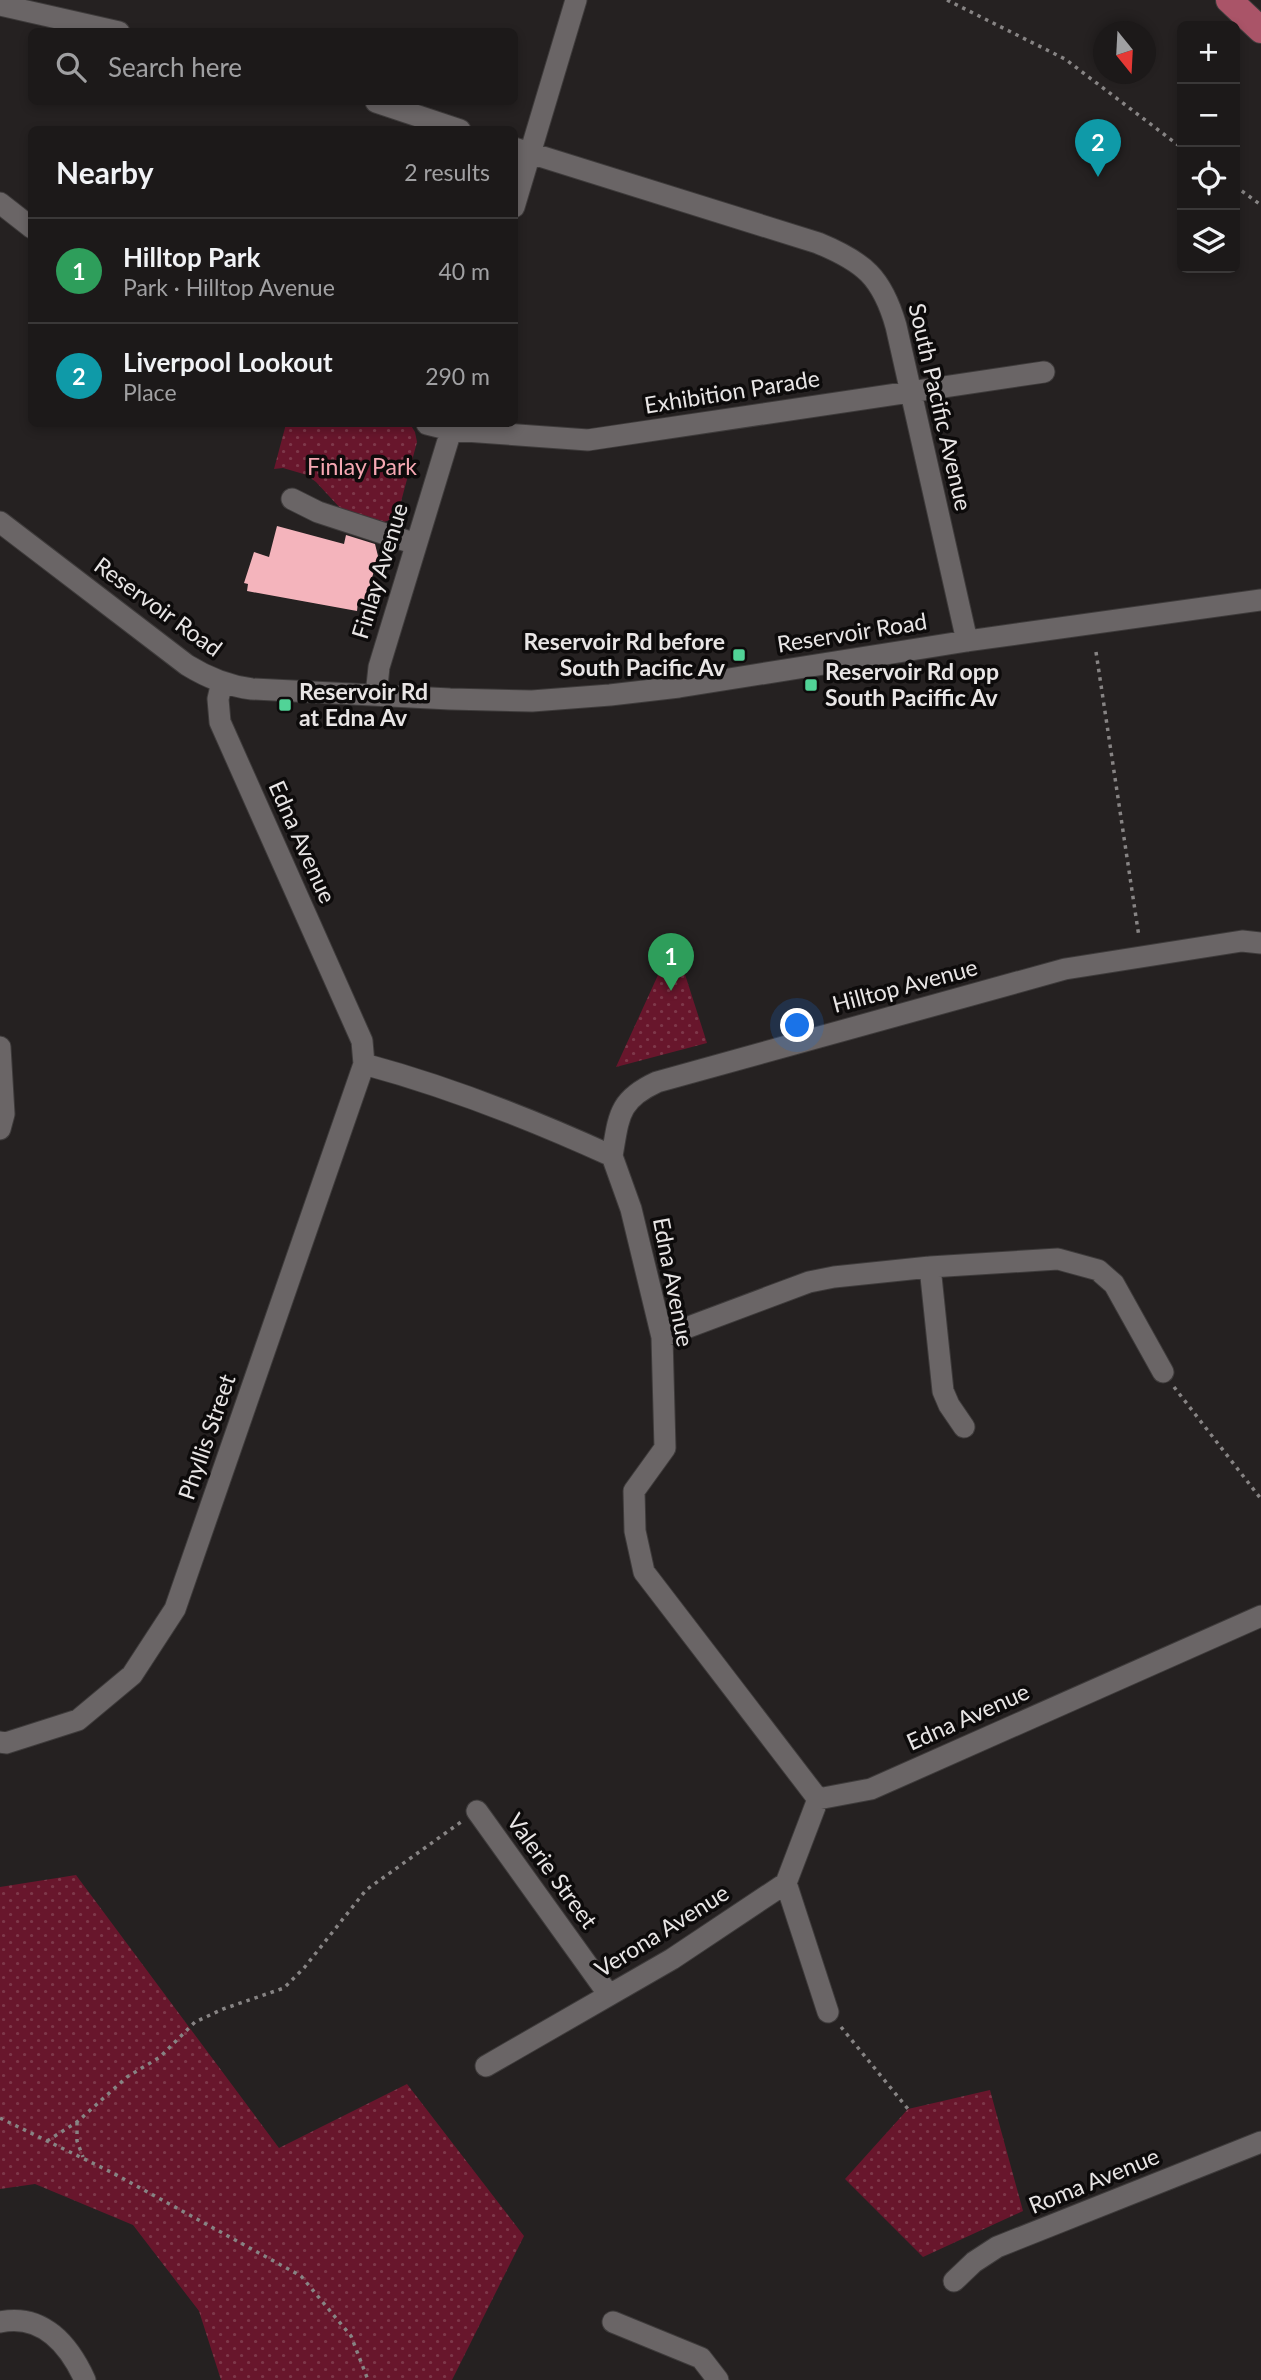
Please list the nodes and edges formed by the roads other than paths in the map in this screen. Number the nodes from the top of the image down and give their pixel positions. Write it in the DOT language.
graph roads {
  1 [pos="576,0"];
  2 [pos="1229,0"];
  3 [pos="0,5"];
  4 [pos="101,28"];
  5 [pos="1261,30"];
  6 [pos="385,105"];
  7 [pos="448,126"];
  8 [pos="522,150"];
  9 [pos="518,178"];
  10 [pos="0,203"];
  11 [pos="28,225"];
  12 [pos="1044,372"];
  13 [pos="910,391"];
  14 [pos="452,427"];
  15 [pos="292,499"];
  16 [pos="0,522"];
  17 [pos="416,544"];
  18 [pos="1261,600"];
  19 [pos="967,642"];
  20 [pos="222,682"];
  21 [pos="376,695"];
  22 [pos="1261,943"];
  23 [pos="0,1047"];
  24 [pos="364,1064"];
  25 [pos="0,1129"];
  26 [pos="612,1156"];
  27 [pos="930,1267"];
  28 [pos="662,1337"];
  29 [pos="1163,1372"];
  30 [pos="964,1427"];
  31 [pos="1261,1616"];
  32 [pos="0,1742"];
  33 [pos="818,1799"];
  34 [pos="477,1811"];
  35 [pos="786,1882"];
  36 [pos="609,1995"];
  37 [pos="828,2012"];
  38 [pos="486,2066"];
  39 [pos="1261,2142"];
  40 [pos="954,2281"];
  41 [pos="0,2322"];
  42 [pos="613,2322"];
  43 [pos="85,2380"];
  44 [pos="718,2380"];
  1 -- 8 [label="street"];
  2 -- 5 [label="main road"];
  3 -- 4 [label="street"];
  6 -- 7 [label="street"];
  8 -- 9 [label="street"];
  8 -- 13 [label="street, South Pacific Avenue"];
  10 -- 11 [label="street"];
  12 -- 13 [label="street, Exhibition Parade"];
  13 -- 14 [label="street, Exhibition Parade"];
  13 -- 19 [label="street, South Pacific Avenue"];
  14 -- 17 [label="street, Finlay Avenue"];
  15 -- 17 [label="street"];
  16 -- 20 [label="street, Reservoir Road"];
  17 -- 21 [label="street, Finlay Avenue"];
  18 -- 19 [label="street, Reservoir Road"];
  19 -- 21 [label="street, Reservoir Road"];
  20 -- 21 [label="street, Reservoir Road"];
  20 -- 24 [label="street, Edna Avenue"];
  22 -- 26 [label="street, Hilltop Avenue"];
  23 -- 25 [label="street"];
  24 -- 26 [label="street"];
  24 -- 32 [label="street, Phyllis Street"];
  26 -- 28 [label="street, Edna Avenue"];
  27 -- 28 [label="street"];
  27 -- 29 [label="street"];
  27 -- 30 [label="street"];
  28 -- 33 [label="street, Edna Avenue"];
  31 -- 33 [label="street, Edna Avenue"];
  33 -- 35 [label="street"];
  34 -- 36 [label="street, Valerie Street"];
  35 -- 36 [label="street, Verona Avenue"];
  35 -- 37 [label="street"];
  36 -- 38 [label="street, Verona Avenue"];
  39 -- 40 [label="street, Roma Avenue"];
  41 -- 43 [label="street"];
  42 -- 44 [label="street"];
}
